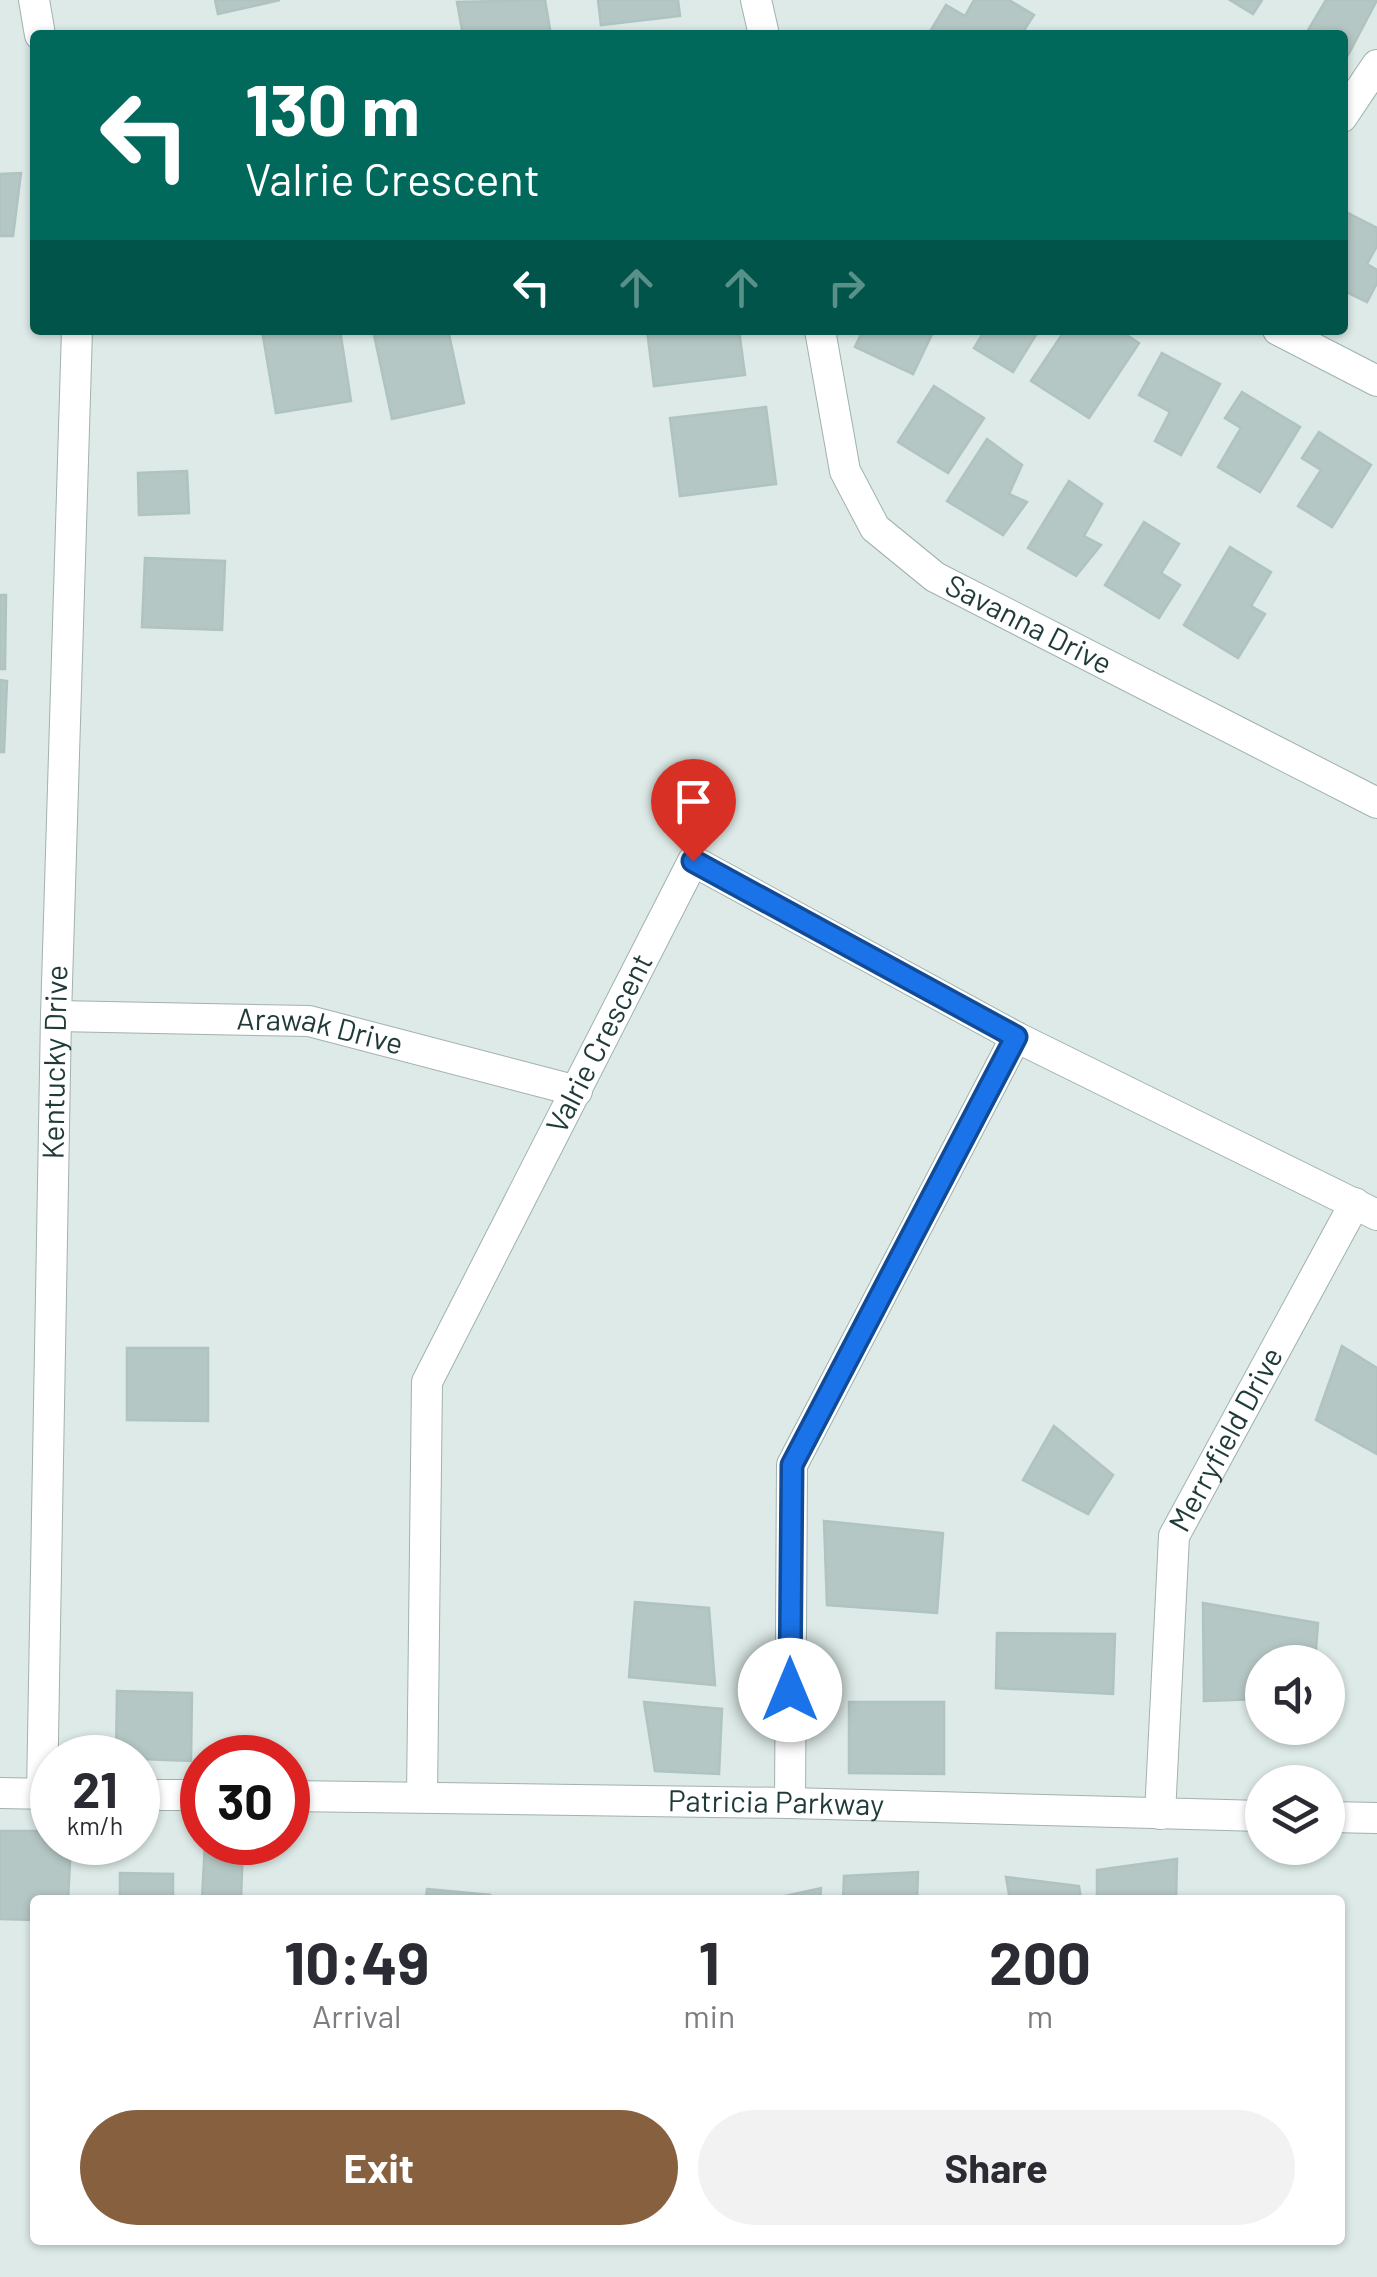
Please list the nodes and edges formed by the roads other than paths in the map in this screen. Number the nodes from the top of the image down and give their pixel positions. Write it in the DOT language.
graph roads {
  1 [pos="34,0"];
  2 [pos="756,0"];
  3 [pos="39,30"];
  4 [pos="763,30"];
  5 [pos="1377,65"];
  6 [pos="1348,108"];
  7 [pos="77,335"];
  8 [pos="821,335"];
  9 [pos="1288,335"];
  10 [pos="1377,382"];
  11 [pos="1377,803"];
  12 [pos="56,1016"];
  13 [pos="1016,1037"];
  14 [pos="576,1091"];
  15 [pos="1366,1209"];
  16 [pos="48,1735"];
  17 [pos="0,1793"];
  18 [pos="30,1794"];
  19 [pos="310,1796"];
  20 [pos="422,1797"];
  21 [pos="790,1803"];
  22 [pos="1160,1814"];
  23 [pos="1245,1816"];
  24 [pos="1345,1817"];
  25 [pos="1377,1818"];
  1 -- 3 [label="street"];
  2 -- 4 [label="street"];
  5 -- 6 [label="street"];
  7 -- 12 [label="street, Kentucky Drive"];
  8 -- 11 [label="street, Savanna Drive"];
  9 -- 10 [label="street"];
  12 -- 14 [label="street, Arawak Drive"];
  12 -- 16 [label="street, Kentucky Drive"];
  13 -- 14 [label="street, Valrie Crescent"];
  13 -- 15 [label="street, Valrie Crescent"];
  13 -- 21 [label="street"];
  14 -- 20 [label="street, Valrie Crescent"];
  15 -- 22 [label="street, Merryfield Drive"];
  17 -- 18 [label="street"];
  19 -- 20 [label="street, Patricia Parkway"];
  20 -- 21 [label="street, Patricia Parkway"];
  21 -- 22 [label="street, Patricia Parkway"];
  22 -- 23 [label="street, Patricia Parkway"];
  24 -- 25 [label="street"];
}
